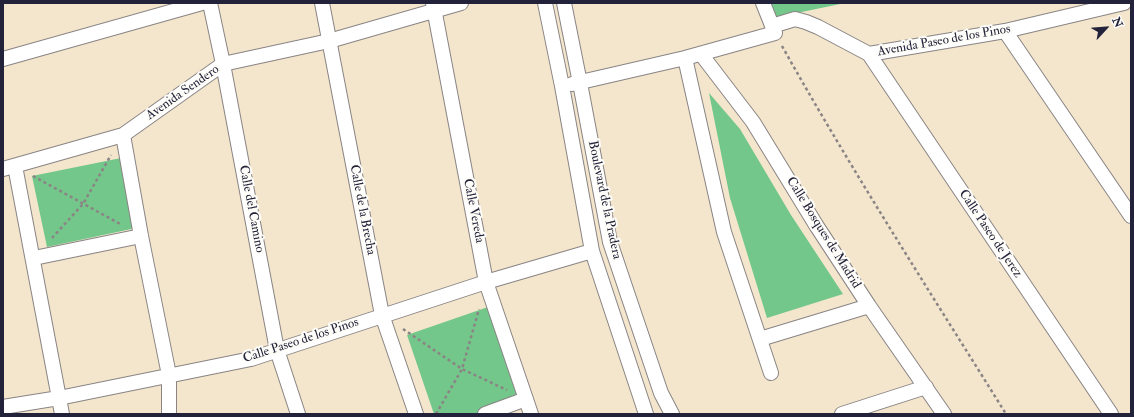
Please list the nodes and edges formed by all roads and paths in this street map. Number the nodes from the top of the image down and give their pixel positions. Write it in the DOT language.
graph roads {
  1 [pos="202,3"];
  2 [pos="210,3"];
  3 [pos="322,3"];
  4 [pos="461,3"];
  5 [pos="544,3"];
  6 [pos="564,3"];
  7 [pos="763,3"];
  8 [pos="1124,3"];
  9 [pos="433,7"];
  10 [pos="773,30"];
  11 [pos="1005,31"];
  12 [pos="329,41"];
  13 [pos="701,54"];
  14 [pos="869,54"];
  15 [pos="685,58"];
  16 [pos="3,59"];
  17 [pos="223,64"];
  18 [pos="580,83"];
  19 [pos="562,86"];
  20 [pos="123,135"];
  21 [pos="9,168"];
  22 [pos="83,204"];
  23 [pos="1131,216"];
  24 [pos="141,236"];
  25 [pos="592,251"];
  26 [pos="34,258"];
  27 [pos="486,282"];
  28 [pos="869,306"];
  29 [pos="382,315"];
  30 [pos="760,339"];
  31 [pos="277,350"];
  32 [pos="462,369"];
  33 [pos="771,373"];
  34 [pos="170,375"];
  35 [pos="926,387"];
  36 [pos="59,398"];
  37 [pos="526,399"];
  38 [pos="3,407"];
  39 [pos="62,414"];
  40 [pos="169,414"];
  41 [pos="298,414"];
  42 [pos="416,414"];
  43 [pos="436,414"];
  44 [pos="485,414"];
  45 [pos="531,414"];
  46 [pos="646,414"];
  47 [pos="672,414"];
  48 [pos="842,414"];
  49 [pos="944,414"];
  50 [pos="1006,414"];
  51 [pos="1111,414"];
  1 -- 16 [label="street"];
  2 -- 17 [label="street, Calle del Camino"];
  3 -- 12 [label="street, Calle de la Brecha"];
  4 -- 9 [label="street, Avenida Sendero"];
  5 -- 19 [label="street, Boulevard de la Pradera"];
  6 -- 18 [label="street, Boulevard de la Pradera"];
  7 -- 10 [label="street"];
  8 -- 11 [label="street, Avenida Paseo de los Pinos"];
  9 -- 12 [label="street, Avenida Sendero"];
  9 -- 27 [label="street, Calle Vereda"];
  10 -- 13 [label="street, Avenida Paseo de los Pinos"];
  10 -- 14 [label="street, Avenida Paseo de los Pinos"];
  10 -- 50 [label="path"];
  11 -- 14 [label="street, Avenida Paseo de los Pinos"];
  11 -- 23 [label="street"];
  12 -- 17 [label="street, Avenida Sendero"];
  12 -- 29 [label="street, Calle de la Brecha"];
  13 -- 15 [label="street, Avenida Paseo de los Pinos"];
  13 -- 28 [label="street, Calle Bosques de Madrid"];
  14 -- 51 [label="street, Calle Paseo de Jerez"];
  15 -- 18 [label="street, Avenida Paseo de los Pinos"];
  15 -- 30 [label="street"];
  17 -- 20 [label="street, Avenida Sendero"];
  17 -- 31 [label="street, Calle del Camino"];
  18 -- 19 [label="street, Avenida Paseo de los Pinos"];
  18 -- 47 [label="street, Boulevard de la Pradera"];
  19 -- 25 [label="street, Boulevard de la Pradera"];
  20 -- 21 [label="street, Avenida Sendero"];
  20 -- 22 [label="path"];
  20 -- 24 [label="street"];
  21 -- 22 [label="path"];
  21 -- 26 [label="street"];
  22 -- 24 [label="path"];
  22 -- 26 [label="path"];
  24 -- 26 [label="street"];
  24 -- 34 [label="street"];
  25 -- 27 [label="street, Calle Paseo de los Pinos"];
  25 -- 46 [label="street, Boulevard de la Pradera"];
  26 -- 36 [label="street"];
  27 -- 29 [label="street, Calle Paseo de los Pinos"];
  27 -- 32 [label="path"];
  27 -- 37 [label="street, Calle Vereda"];
  28 -- 30 [label="street"];
  28 -- 35 [label="street, Calle Bosques de Madrid"];
  29 -- 31 [label="street, Calle Paseo de los Pinos"];
  29 -- 32 [label="path"];
  29 -- 42 [label="street, Calle de la Brecha"];
  30 -- 33 [label="street"];
  31 -- 34 [label="street, Calle Paseo de los Pinos"];
  31 -- 41 [label="street, Calle del Camino"];
  32 -- 37 [label="path"];
  32 -- 43 [label="path"];
  34 -- 36 [label="street, Calle Paseo de los Pinos"];
  34 -- 40 [label="street"];
  35 -- 48 [label="street"];
  35 -- 49 [label="street, Calle Bosques de Madrid"];
  36 -- 38 [label="street, Calle Paseo de los Pinos"];
  36 -- 39 [label="street"];
  37 -- 44 [label="street"];
  37 -- 45 [label="street, Calle Vereda"];
}
